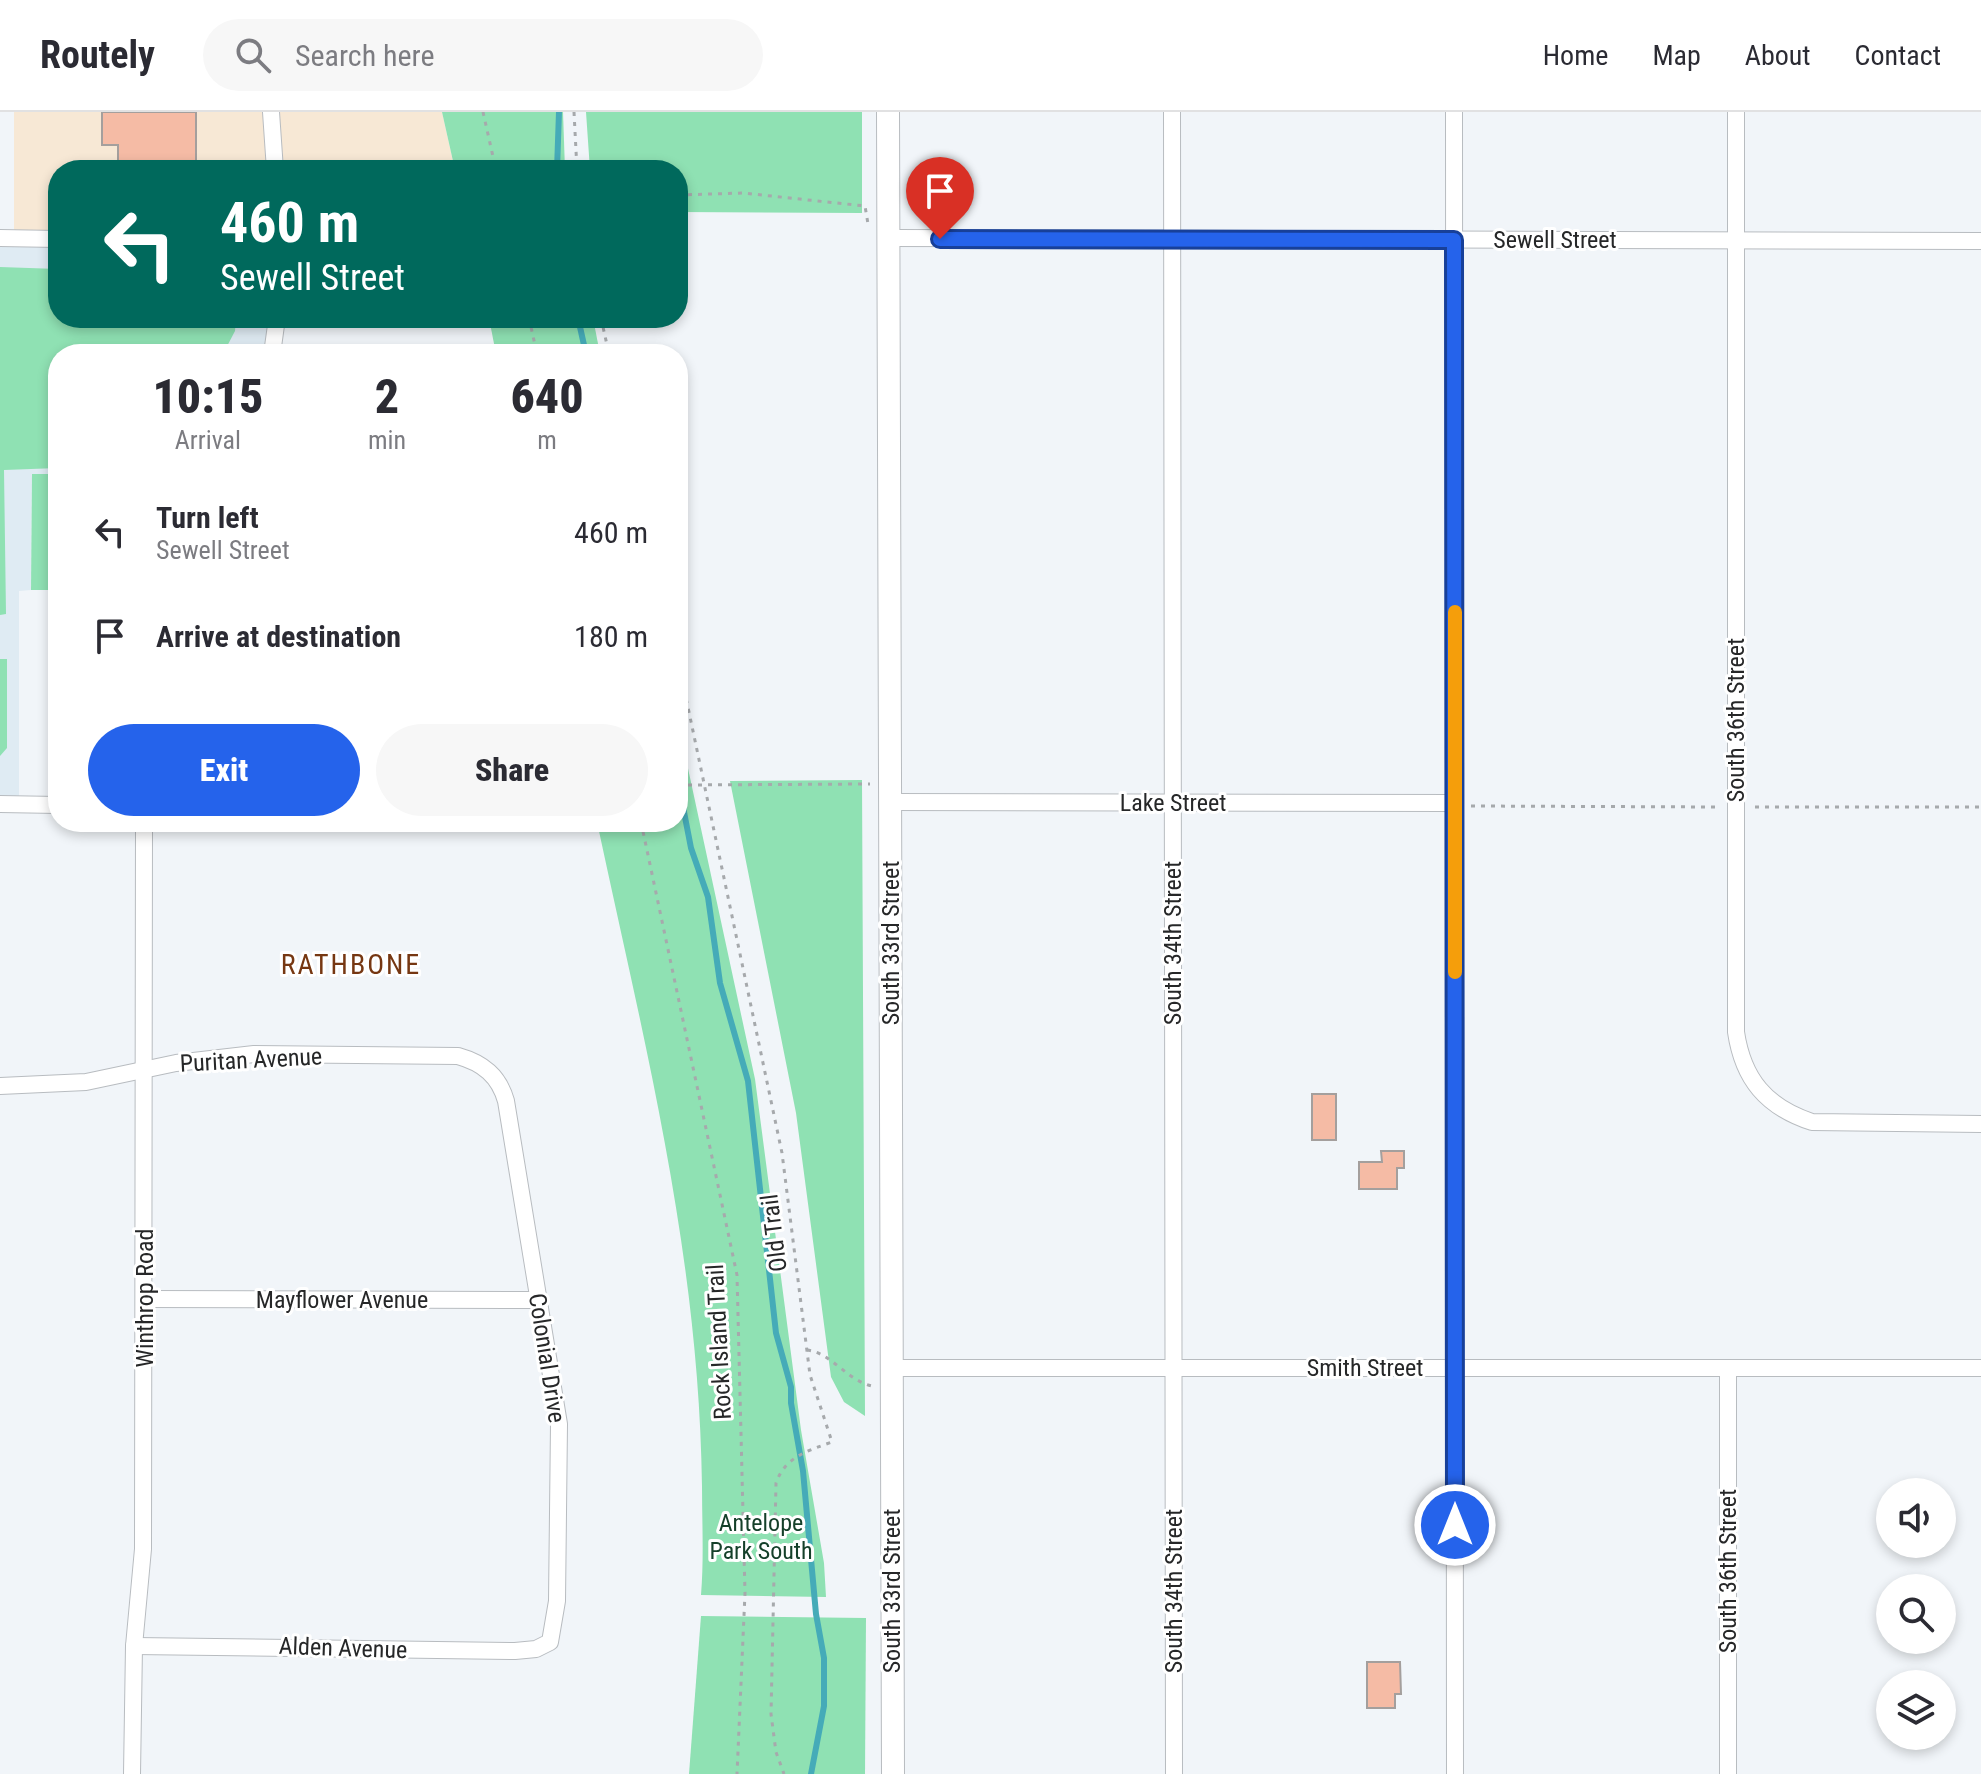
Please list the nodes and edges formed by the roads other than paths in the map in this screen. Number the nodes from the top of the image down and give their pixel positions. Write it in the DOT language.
graph roads {
  1 [pos="271,112"];
  2 [pos="888,112"];
  3 [pos="1172,112"];
  4 [pos="1454,112"];
  5 [pos="1736,112"];
  6 [pos="274,160"];
  7 [pos="889,231"];
  8 [pos="0,238"];
  9 [pos="48,239"];
  10 [pos="1172,239"];
  11 [pos="1454,240"];
  12 [pos="1736,240"];
  13 [pos="1981,241"];
  14 [pos="891,793"];
  15 [pos="1173,803"];
  16 [pos="1455,803"];
  17 [pos="0,804"];
  18 [pos="48,805"];
  19 [pos="144,832"];
  20 [pos="145,1069"];
  21 [pos="496,1079"];
  22 [pos="0,1086"];
  23 [pos="1981,1124"];
  24 [pos="145,1299"];
  25 [pos="539,1300"];
  26 [pos="1174,1368"];
  27 [pos="1456,1368"];
  28 [pos="1728,1368"];
  29 [pos="1981,1368"];
  30 [pos="892,1378"];
  31 [pos="550,1642"];
  32 [pos="134,1646"];
  33 [pos="132,1774"];
  34 [pos="893,1774"];
  35 [pos="1174,1774"];
  36 [pos="1455,1774"];
  37 [pos="1728,1774"];
  1 -- 6 [label="street"];
  2 -- 7 [label="main road, South 33rd Street"];
  3 -- 10 [label="street, South 34th Street"];
  4 -- 11 [label="street"];
  5 -- 12 [label="street, South 36th Street"];
  7 -- 10 [label="street, Sewell Street"];
  7 -- 14 [label="main road, South 33rd Street"];
  8 -- 9 [label="street"];
  10 -- 11 [label="street, Sewell Street"];
  10 -- 15 [label="street, South 34th Street"];
  11 -- 12 [label="street, Sewell Street"];
  11 -- 16 [label="street"];
  12 -- 13 [label="street, Sewell Street"];
  12 -- 23 [label="street, South 36th Street"];
  14 -- 15 [label="street, Lake Street"];
  14 -- 30 [label="main road, South 33rd Street"];
  15 -- 16 [label="street, Lake Street"];
  15 -- 26 [label="street, South 34th Street"];
  16 -- 27 [label="street"];
  17 -- 18 [label="street"];
  19 -- 20 [label="street, Winthrop Road"];
  20 -- 21 [label="street, Puritan Avenue"];
  20 -- 22 [label="street, Puritan Avenue"];
  20 -- 24 [label="street, Winthrop Road"];
  21 -- 25 [label="street, Colonial Drive"];
  24 -- 25 [label="street, Mayflower Avenue"];
  24 -- 32 [label="street, Winthrop Road"];
  25 -- 31 [label="street, Colonial Drive"];
  26 -- 27 [label="street, Smith Street"];
  26 -- 30 [label="street, Smith Street"];
  26 -- 35 [label="street, South 34th Street"];
  27 -- 28 [label="street, Smith Street"];
  27 -- 36 [label="street"];
  28 -- 29 [label="street, Smith Street"];
  28 -- 37 [label="street, South 36th Street"];
  30 -- 34 [label="main road, South 33rd Street"];
  31 -- 32 [label="street, Alden Avenue"];
  32 -- 33 [label="street, Winthrop Road"];
}
